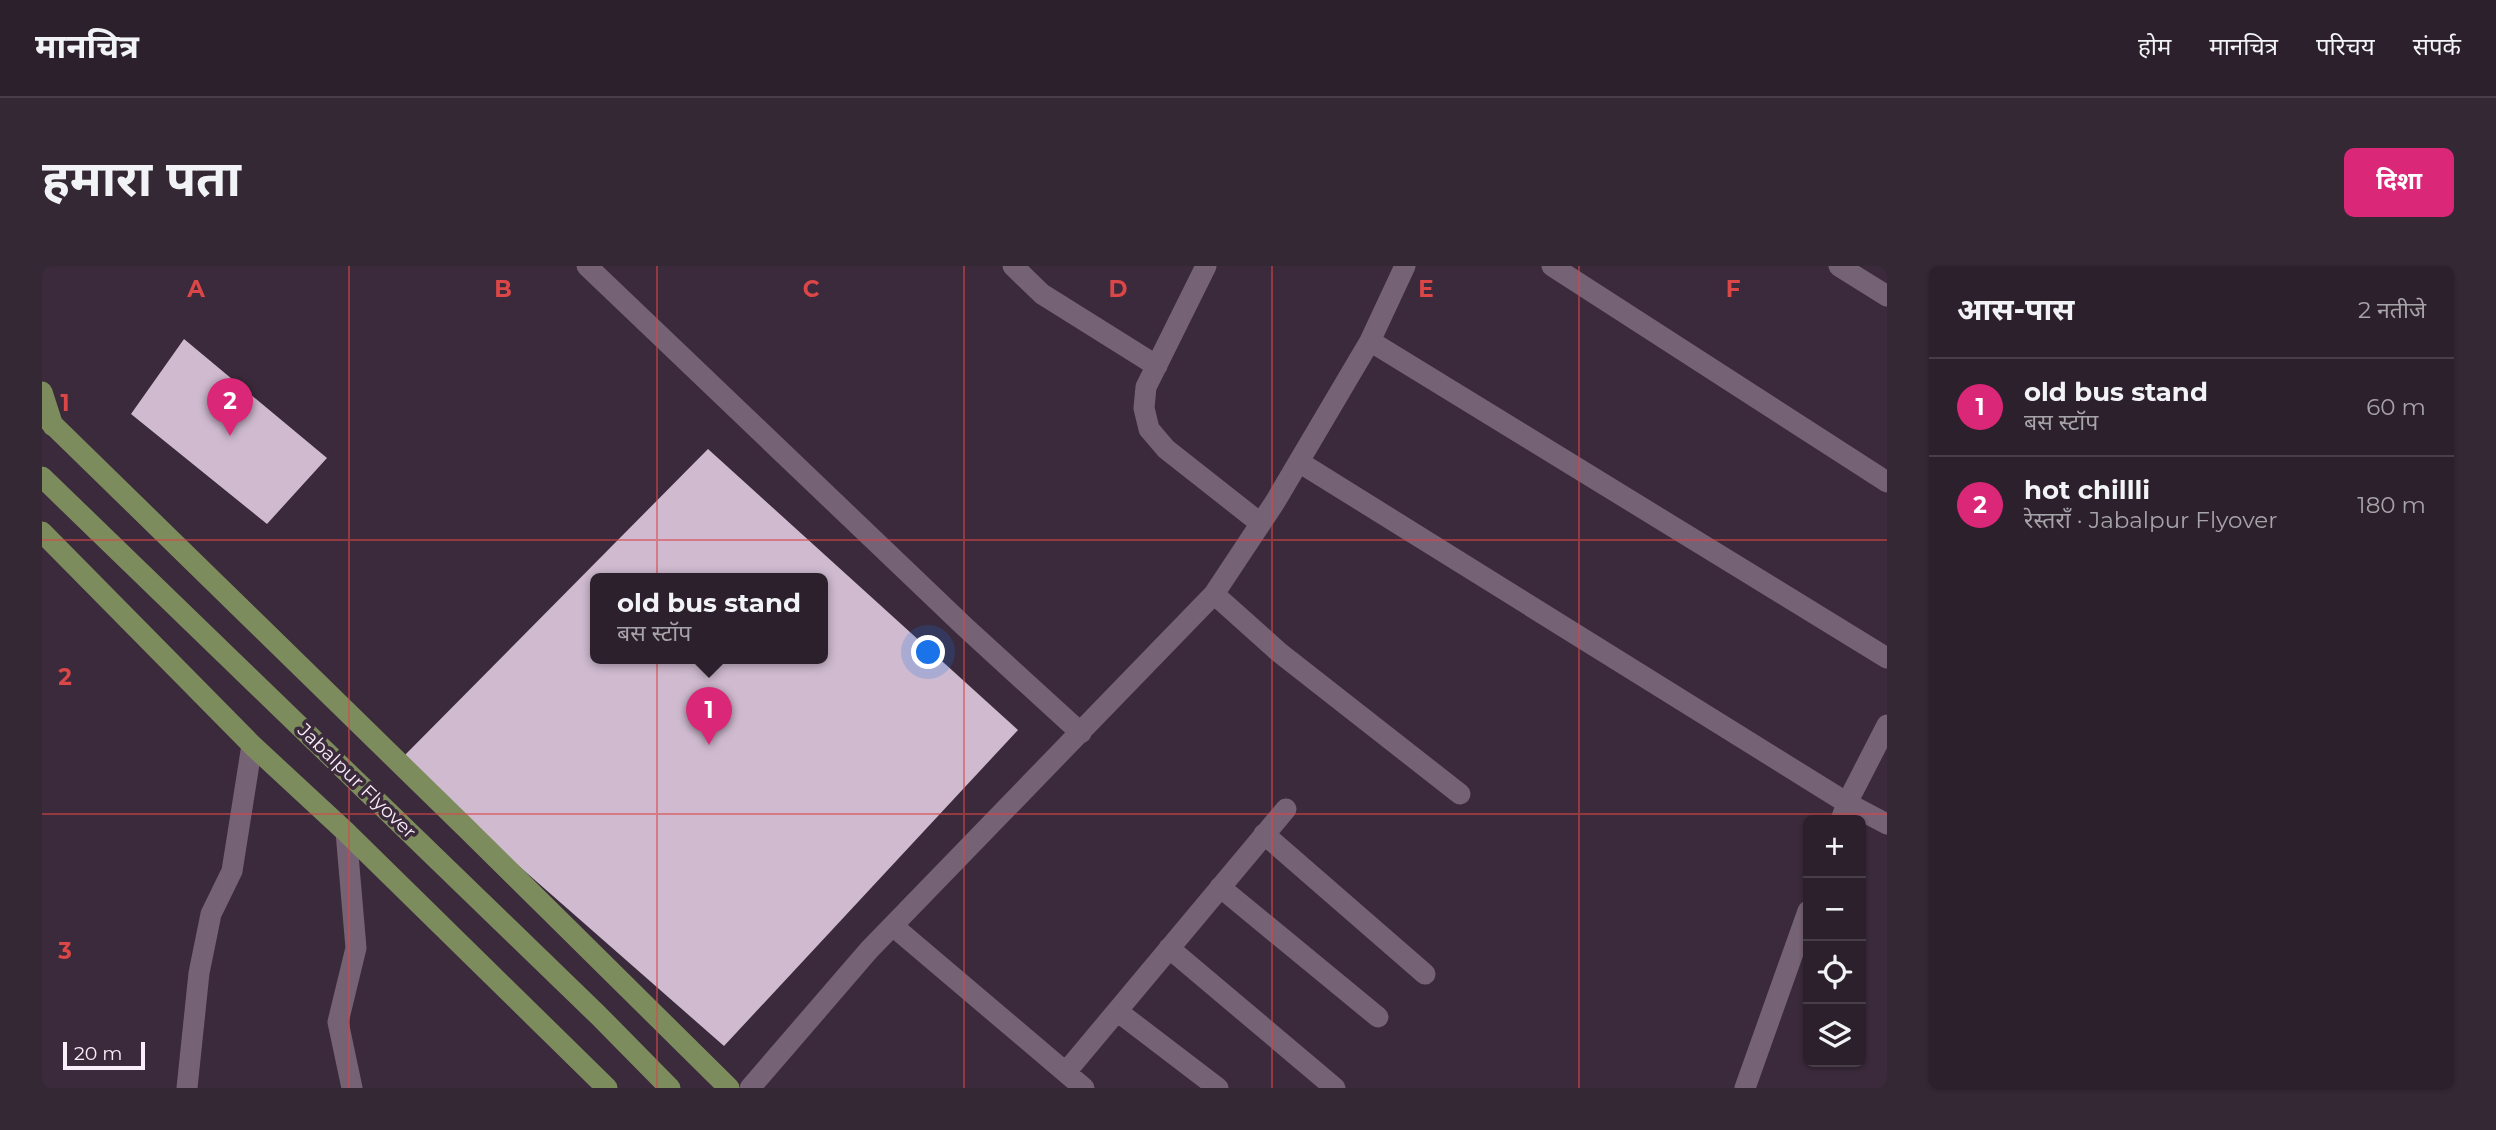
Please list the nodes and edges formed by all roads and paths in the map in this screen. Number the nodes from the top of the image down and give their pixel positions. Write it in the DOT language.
graph roads {
  1 [pos="587,266"];
  2 [pos="1013,266"];
  3 [pos="1206,266"];
  4 [pos="1405,266"];
  5 [pos="1552,266"];
  6 [pos="1839,266"];
  7 [pos="1887,296"];
  8 [pos="1370,341"];
  9 [pos="1157,366"];
  10 [pos="42,392"];
  11 [pos="47,420"];
  12 [pos="1299,462"];
  13 [pos="42,477"];
  14 [pos="1887,482"];
  15 [pos="1260,523"];
  16 [pos="42,533"];
  17 [pos="1214,594"];
  18 [pos="1887,659"];
  19 [pos="1887,725"];
  20 [pos="1081,733"];
  21 [pos="252,745"];
  22 [pos="1460,794"];
  23 [pos="1286,809"];
  24 [pos="1844,812"];
  25 [pos="1887,824"];
  26 [pos="346,832"];
  27 [pos="1264,834"];
  28 [pos="1220,887"];
  29 [pos="1803,925"];
  30 [pos="893,926"];
  31 [pos="1169,948"];
  32 [pos="1425,974"];
  33 [pos="1117,1010"];
  34 [pos="1378,1017"];
  35 [pos="1066,1072"];
  36 [pos="187,1088"];
  37 [pos="352,1088"];
  38 [pos="607,1088"];
  39 [pos="670,1088"];
  40 [pos="729,1088"];
  41 [pos="750,1088"];
  42 [pos="1084,1088"];
  43 [pos="1219,1088"];
  44 [pos="1335,1088"];
  45 [pos="1745,1088"];
  1 -- 20 [label="street"];
  2 -- 9 [label="street"];
  3 -- 9 [label="street"];
  4 -- 8 [label="street"];
  5 -- 14 [label="street"];
  6 -- 7 [label="street"];
  8 -- 12 [label="street"];
  8 -- 18 [label="street"];
  9 -- 15 [label="street"];
  10 -- 11 [label="main road"];
  11 -- 40 [label="main road"];
  12 -- 15 [label="street"];
  12 -- 24 [label="street"];
  13 -- 39 [label="main road, Jabalpur Flyover"];
  15 -- 17 [label="street"];
  16 -- 21 [label="main road"];
  17 -- 20 [label="street"];
  17 -- 22 [label="street"];
  19 -- 24 [label="street"];
  20 -- 30 [label="street"];
  21 -- 26 [label="main road"];
  21 -- 36 [label="street"];
  23 -- 27 [label="street"];
  24 -- 25 [label="street"];
  26 -- 37 [label="street"];
  26 -- 38 [label="main road"];
  27 -- 28 [label="street"];
  27 -- 32 [label="street"];
  28 -- 31 [label="street"];
  28 -- 34 [label="street"];
  29 -- 45 [label="street"];
  30 -- 35 [label="street"];
  30 -- 41 [label="street"];
  31 -- 33 [label="street"];
  31 -- 44 [label="street"];
  33 -- 35 [label="street"];
  33 -- 43 [label="street"];
  35 -- 42 [label="street"];
}
